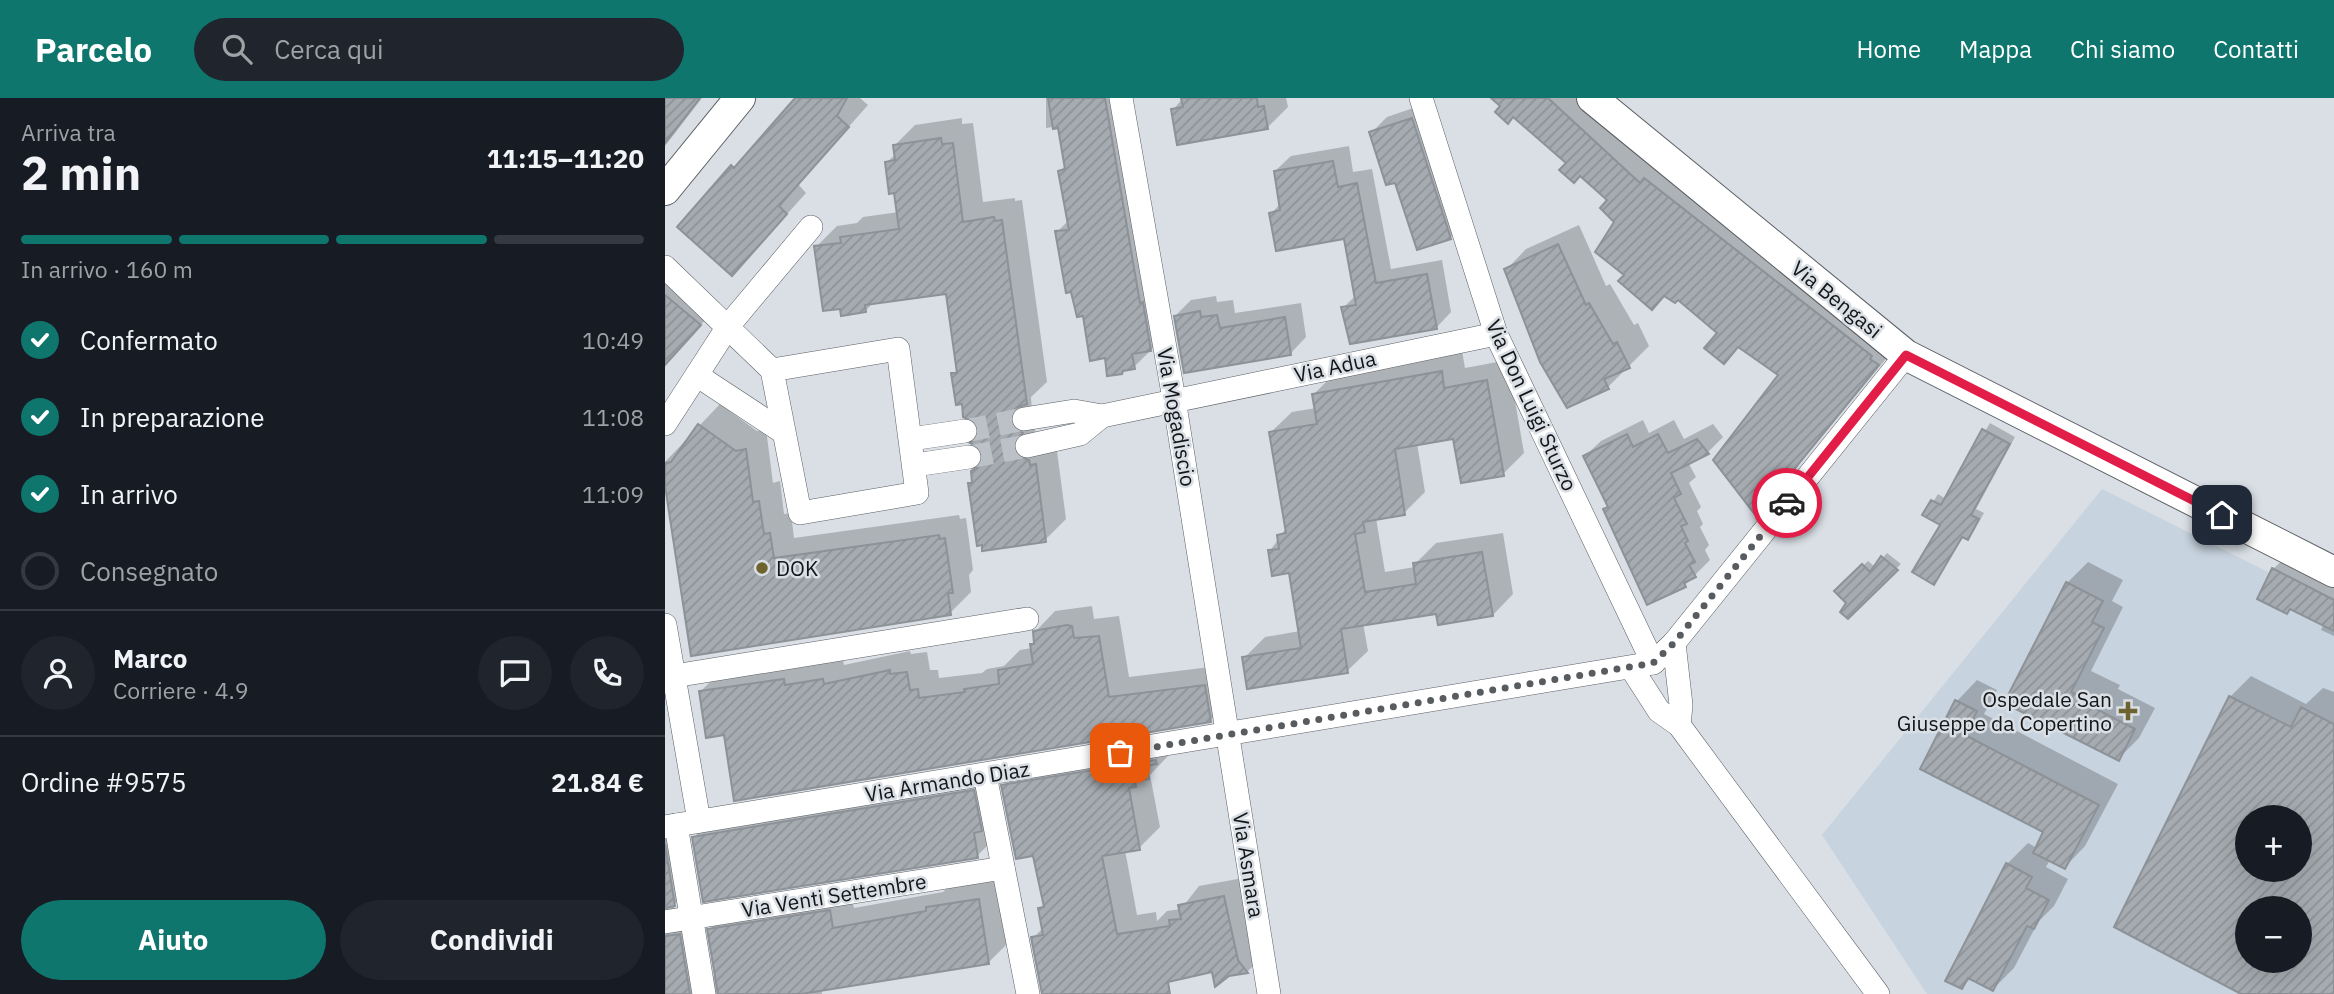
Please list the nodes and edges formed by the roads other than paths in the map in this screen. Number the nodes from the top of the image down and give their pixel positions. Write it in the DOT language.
graph roads {
  1 [pos="740,98"];
  2 [pos="1121,98"];
  3 [pos="1421,98"];
  4 [pos="1592,98"];
  5 [pos="665,190"];
  6 [pos="811,227"];
  7 [pos="665,267"];
  8 [pos="729,325"];
  9 [pos="1496,334"];
  10 [pos="1906,355"];
  11 [pos="772,370"];
  12 [pos="698,376"];
  13 [pos="1174,399"];
  14 [pos="1102,416"];
  15 [pos="1024,419"];
  16 [pos="665,424"];
  17 [pos="965,431"];
  18 [pos="783,432"];
  19 [pos="911,439"];
  20 [pos="1027,446"];
  21 [pos="969,457"];
  22 [pos="915,465"];
  23 [pos="2334,572"];
  24 [pos="1027,620"];
  25 [pos="665,625"];
  26 [pos="1674,643"];
  27 [pos="1643,666"];
  28 [pos="674,676"];
  29 [pos="1679,725"];
  30 [pos="1229,736"];
  31 [pos="985,775"];
  32 [pos="699,821"];
  33 [pos="670,826"];
  34 [pos="1003,868"];
  35 [pos="692,918"];
  36 [pos="665,922"];
  37 [pos="703,994"];
  38 [pos="1028,994"];
  39 [pos="1269,994"];
  40 [pos="1878,994"];
  1 -- 5 [label="street"];
  2 -- 13 [label="street, Via Mogadiscio"];
  3 -- 9 [label="street, Via Don Luigi Sturzo"];
  4 -- 10 [label="street, Via Bengasi"];
  6 -- 8 [label="street"];
  7 -- 8 [label="street"];
  8 -- 11 [label="street"];
  8 -- 12 [label="street"];
  9 -- 13 [label="street, Via Adua"];
  9 -- 27 [label="street, Via Don Luigi Sturzo"];
  10 -- 23 [label="street, Via Bengasi"];
  10 -- 26 [label="street"];
  11 -- 18 [label="street"];
  11 -- 19 [label="street"];
  12 -- 16 [label="street"];
  12 -- 18 [label="street"];
  13 -- 14 [label="street, Via Adua"];
  13 -- 30 [label="street, Via Mogadiscio"];
  14 -- 15 [label="street"];
  14 -- 20 [label="street"];
  17 -- 19 [label="street"];
  18 -- 22 [label="street"];
  19 -- 22 [label="street"];
  21 -- 22 [label="street"];
  24 -- 28 [label="street"];
  25 -- 28 [label="street"];
  26 -- 27 [label="street"];
  26 -- 29 [label="street"];
  27 -- 29 [label="street, Via Don Luigi Sturzo"];
  27 -- 30 [label="street, Via Armando Diaz"];
  28 -- 32 [label="street"];
  29 -- 40 [label="street"];
  30 -- 31 [label="street, Via Armando Diaz"];
  30 -- 39 [label="street, Via Asmara"];
  31 -- 32 [label="street, Via Armando Diaz"];
  31 -- 34 [label="street"];
  32 -- 33 [label="street, Via Armando Diaz"];
  33 -- 35 [label="street"];
  34 -- 35 [label="street, Via Venti Settembre"];
  34 -- 38 [label="street"];
  35 -- 36 [label="street, Via Venti Settembre"];
  35 -- 37 [label="street"];
}
